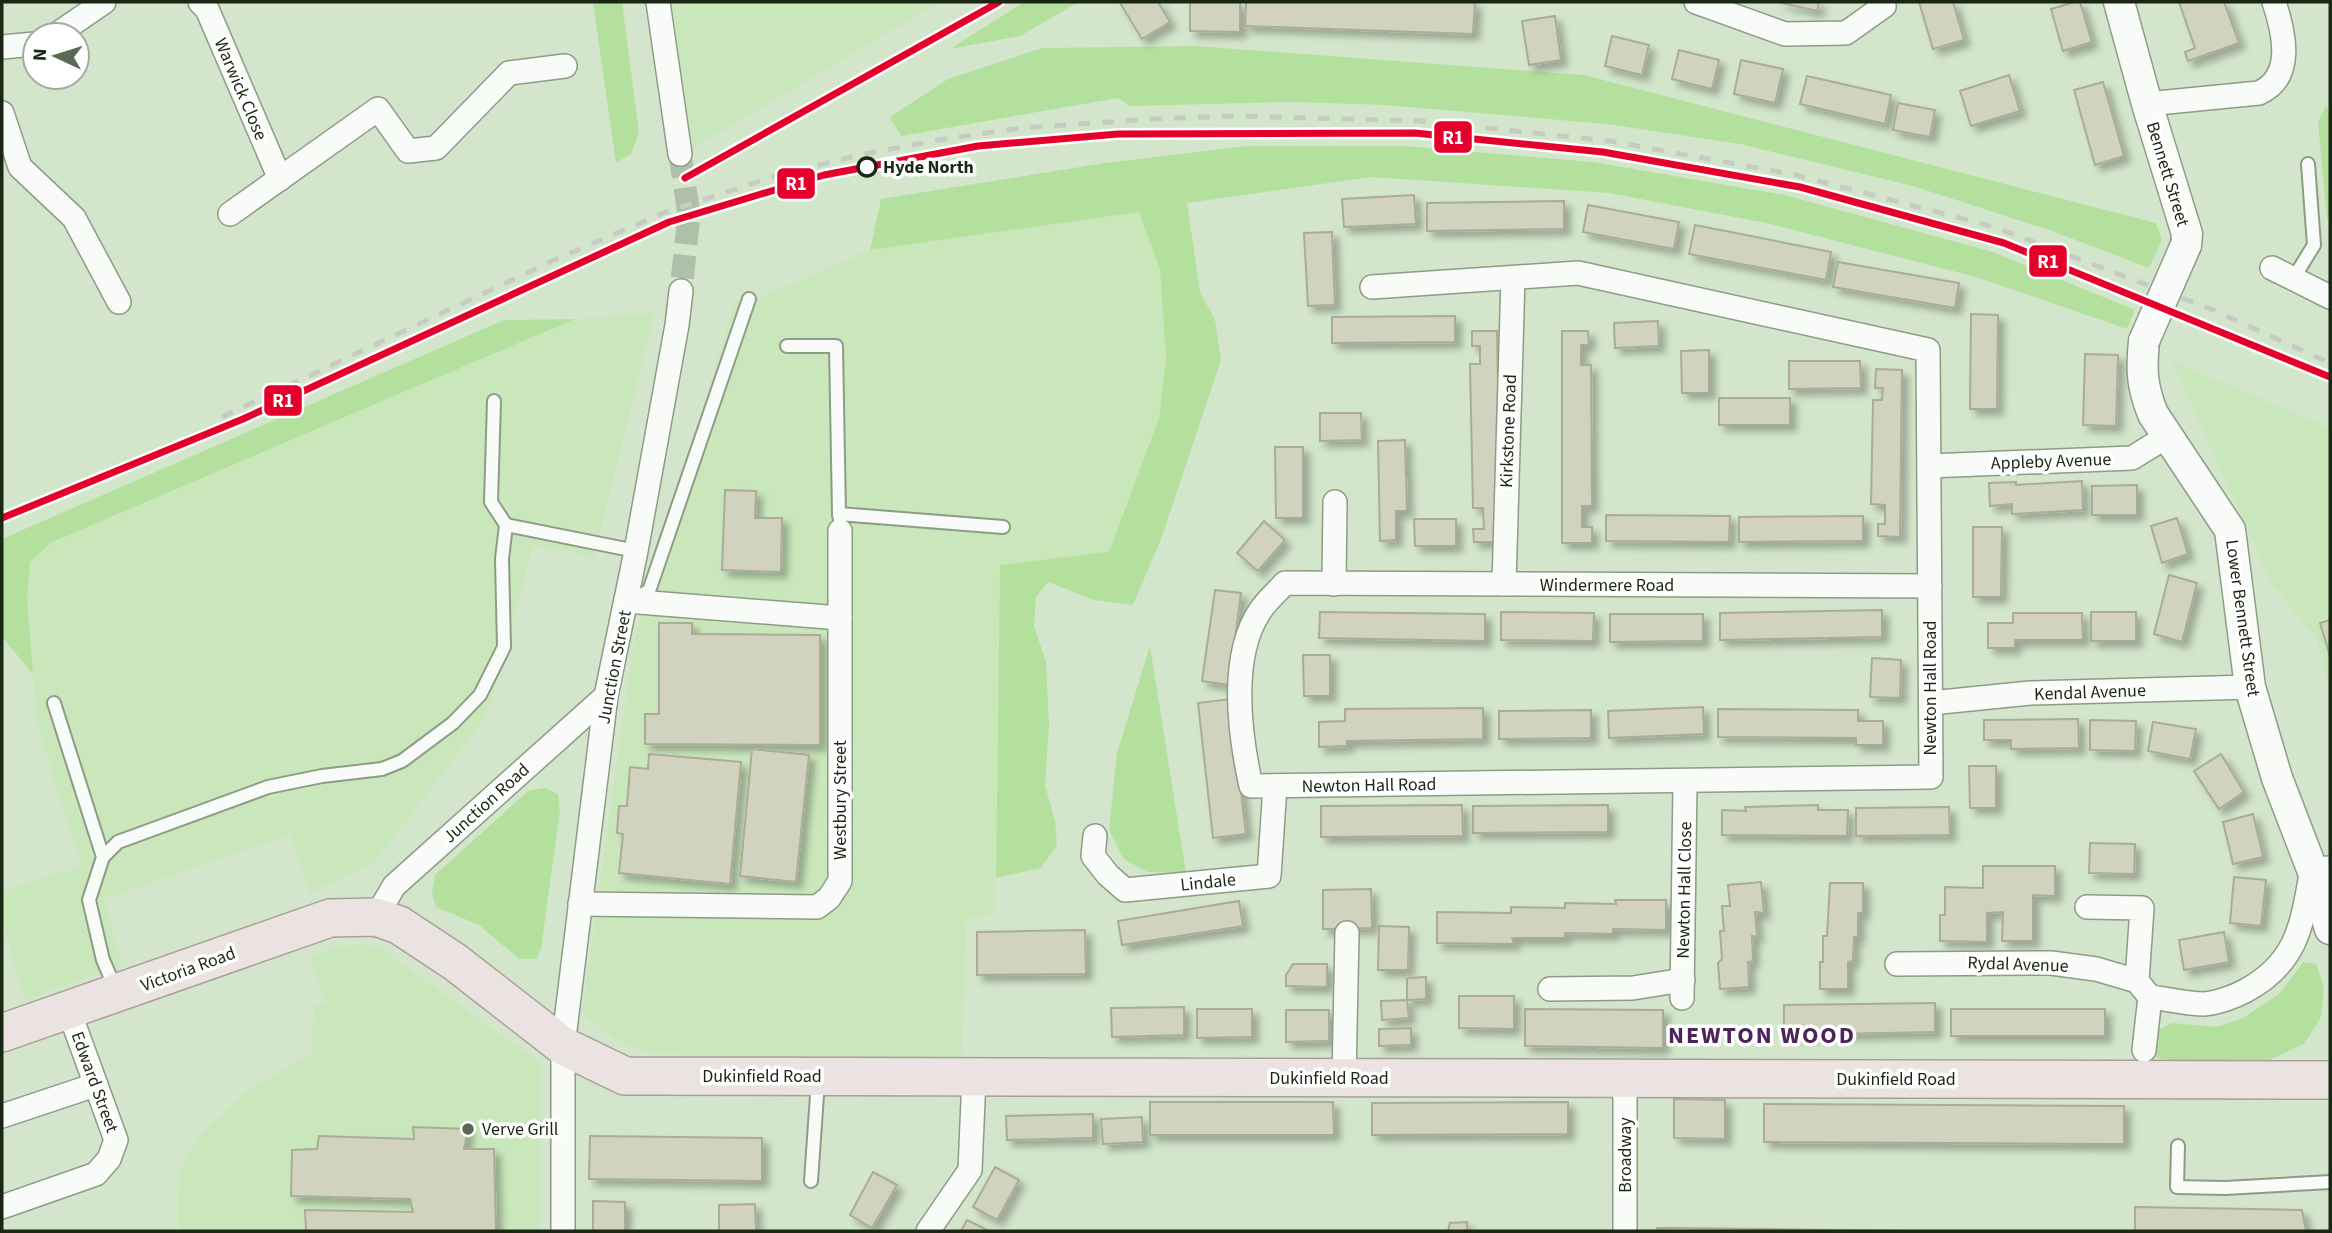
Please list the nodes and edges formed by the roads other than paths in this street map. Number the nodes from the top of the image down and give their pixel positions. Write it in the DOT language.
graph roads {
  1 [pos="104,2"];
  2 [pos="200,2"];
  3 [pos="658,2"];
  4 [pos="1696,2"];
  5 [pos="1883,2"];
  6 [pos="2119,2"];
  7 [pos="2276,2"];
  8 [pos="76,21"];
  9 [pos="21,48"];
  10 [pos="2,54"];
  11 [pos="565,66"];
  12 [pos="2147,104"];
  13 [pos="2,113"];
  14 [pos="680,154"];
  15 [pos="2308,164"];
  16 [pos="280,179"];
  17 [pos="230,214"];
  18 [pos="2272,268"];
  19 [pos="1513,278"];
  20 [pos="2293,279"];
  21 [pos="1372,287"];
  22 [pos="681,291"];
  23 [pos="2330,297"];
  24 [pos="749,299"];
  25 [pos="119,302"];
  26 [pos="2144,341"];
  27 [pos="787,346"];
  28 [pos="494,401"];
  29 [pos="2166,437"];
  30 [pos="1929,466"];
  31 [pos="1335,502"];
  32 [pos="840,523"];
  33 [pos="506,525"];
  34 [pos="1003,527"];
  35 [pos="636,551"];
  36 [pos="1285,583"];
  37 [pos="1334,583"];
  38 [pos="1504,584"];
  39 [pos="1930,586"];
  40 [pos="626,601"];
  41 [pos="840,618"];
  42 [pos="2250,687"];
  43 [pos="606,696"];
  44 [pos="1931,702"];
  45 [pos="54,703"];
  46 [pos="1685,782"];
  47 [pos="1275,786"];
  48 [pos="1095,836"];
  49 [pos="103,857"];
  50 [pos="2321,868"];
  51 [pos="580,904"];
  52 [pos="2087,907"];
  53 [pos="376,918"];
  54 [pos="2330,929"];
  55 [pos="1347,933"];
  56 [pos="1897,964"];
  57 [pos="1550,989"];
  58 [pos="2144,989"];
  59 [pos="118,993"];
  60 [pos="69,1011"];
  61 [pos="2,1033"];
  62 [pos="562,1046"];
  63 [pos="2144,1050"];
  64 [pos="818,1076"];
  65 [pos="974,1077"];
  66 [pos="1344,1078"];
  67 [pos="1625,1079"];
  68 [pos="2330,1080"];
  69 [pos="95,1085"];
  70 [pos="2,1116"];
  71 [pos="2178,1146"];
  72 [pos="811,1181"];
  73 [pos="2330,1182"];
  74 [pos="2,1207"];
  75 [pos="563,1231"];
  76 [pos="928,1231"];
  77 [pos="1625,1231"];
  1 -- 8 [label="street"];
  2 -- 16 [label="street, Warwick Close"];
  3 -- 14 [label="street"];
  4 -- 5 [label="street"];
  6 -- 12 [label="street, Bennett Street"];
  7 -- 12 [label="street"];
  9 -- 10 [label="street"];
  11 -- 16 [label="street"];
  12 -- 26 [label="street, Bennett Street, bridge"];
  13 -- 25 [label="street"];
  15 -- 20 [label="lane"];
  16 -- 17 [label="street"];
  18 -- 20 [label="street"];
  19 -- 21 [label="street, Newton Hall Road"];
  19 -- 30 [label="street, Newton Hall Road"];
  19 -- 38 [label="street, Kirkstone Road"];
  20 -- 23 [label="street"];
  22 -- 35 [label="street, Junction Street"];
  24 -- 40 [label="lane"];
  26 -- 29 [label="street, Lower Bennett Street"];
  27 -- 32 [label="lane"];
  28 -- 33 [label="lane"];
  29 -- 30 [label="street, Appleby Avenue"];
  29 -- 42 [label="street, Lower Bennett Street"];
  30 -- 39 [label="street, Newton Hall Road"];
  31 -- 37 [label="street"];
  32 -- 34 [label="lane"];
  32 -- 41 [label="street, Westbury Street"];
  33 -- 35 [label="lane"];
  33 -- 49 [label="lane"];
  35 -- 40 [label="street, Junction Street"];
  36 -- 37 [label="street, Windermere Road"];
  36 -- 47 [label="street, Newton Hall Road"];
  37 -- 38 [label="street, Windermere Road"];
  38 -- 39 [label="street, Windermere Road"];
  39 -- 44 [label="street, Newton Hall Road"];
  40 -- 41 [label="street"];
  40 -- 43 [label="street, Junction Street"];
  41 -- 51 [label="street, Westbury Street"];
  42 -- 44 [label="street, Kendal Avenue"];
  42 -- 50 [label="street, Lower Bennett Street"];
  43 -- 51 [label="street, Junction Street"];
  43 -- 53 [label="street, Junction Road"];
  44 -- 46 [label="street, Newton Hall Road"];
  45 -- 49 [label="lane"];
  46 -- 47 [label="street, Newton Hall Road"];
  46 -- 57 [label="street, Newton Hall Close"];
  47 -- 48 [label="street, Lindale"];
  49 -- 59 [label="lane"];
  50 -- 54 [label="street, Lower Bennett Street"];
  50 -- 58 [label="street"];
  51 -- 62 [label="street, Junction Street"];
  52 -- 58 [label="street"];
  53 -- 59 [label="main road, Victoria Road"];
  53 -- 62 [label="main road, Dukinfield Road"];
  55 -- 66 [label="street"];
  56 -- 58 [label="street, Rydal Avenue"];
  58 -- 63 [label="street"];
  59 -- 60 [label="main road, Victoria Road"];
  60 -- 61 [label="main road, Victoria Road"];
  60 -- 69 [label="street, Edward Street"];
  62 -- 64 [label="main road, Dukinfield Road"];
  62 -- 75 [label="street, Junction Street"];
  64 -- 65 [label="main road, Dukinfield Road"];
  64 -- 72 [label="lane"];
  65 -- 66 [label="main road, Dukinfield Road"];
  65 -- 76 [label="street"];
  66 -- 67 [label="main road, Dukinfield Road"];
  67 -- 68 [label="main road, Dukinfield Road"];
  67 -- 77 [label="street, Broadway"];
  69 -- 70 [label="street"];
  69 -- 74 [label="street, Edward Street"];
  71 -- 73 [label="lane"];
}
